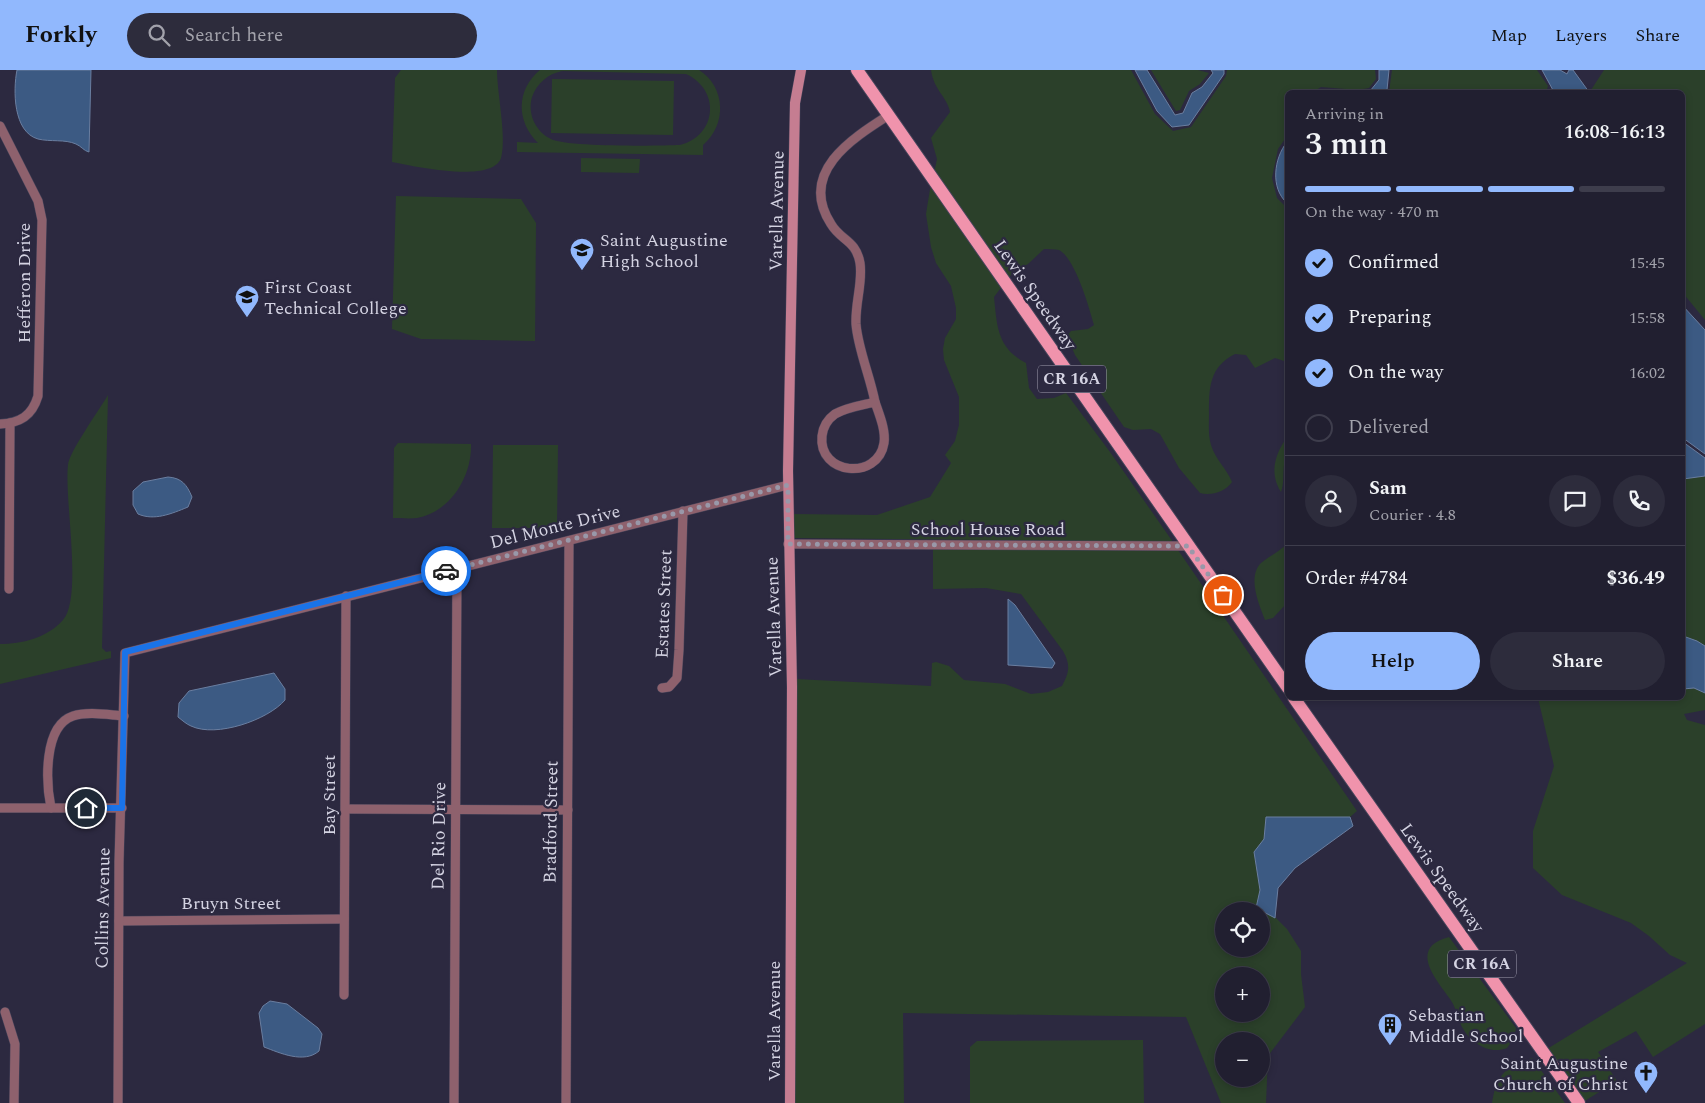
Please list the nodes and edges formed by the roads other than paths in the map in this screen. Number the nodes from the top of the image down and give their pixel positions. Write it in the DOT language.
graph roads {
  1 [pos="801,70"];
  2 [pos="857,70"];
  3 [pos="889,114"];
  4 [pos="0,126"];
  5 [pos="876,402"];
  6 [pos="5,423"];
  7 [pos="788,485"];
  8 [pos="683,511"];
  9 [pos="569,541"];
  10 [pos="788,544"];
  11 [pos="1188,546"];
  12 [pos="457,569"];
  13 [pos="9,589"];
  14 [pos="346,596"];
  15 [pos="125,652"];
  16 [pos="1285,684"];
  17 [pos="662,688"];
  18 [pos="1295,700"];
  19 [pos="124,716"];
  20 [pos="0,808"];
  21 [pos="51,808"];
  22 [pos="122,808"];
  23 [pos="346,809"];
  24 [pos="456,810"];
  25 [pos="568,810"];
  26 [pos="344,919"];
  27 [pos="119,921"];
  28 [pos="344,995"];
  29 [pos="5,1012"];
  30 [pos="14,1103"];
  31 [pos="118,1103"];
  32 [pos="454,1103"];
  33 [pos="566,1103"];
  34 [pos="790,1103"];
  35 [pos="1579,1103"];
  1 -- 7 [label="street, Varella Avenue"];
  2 -- 3 [label="main road, Lewis Speedway / CR 16A"];
  3 -- 5 [label="street"];
  3 -- 11 [label="main road, Lewis Speedway / CR 16A"];
  4 -- 6 [label="street, Hefferon Drive"];
  5 -- 5 [label="street"];
  6 -- 13 [label="street"];
  7 -- 8 [label="street, Del Monte Drive"];
  7 -- 10 [label="street, Varella Avenue"];
  8 -- 9 [label="street, Del Monte Drive"];
  8 -- 17 [label="street, Estates Street"];
  9 -- 12 [label="street, Del Monte Drive"];
  9 -- 25 [label="street, Bradford Street"];
  10 -- 11 [label="street, School House Road"];
  10 -- 34 [label="street, Varella Avenue"];
  11 -- 16 [label="main road, Lewis Speedway / CR 16A"];
  12 -- 14 [label="street, Del Monte Drive"];
  12 -- 24 [label="street, Del Rio Drive"];
  14 -- 15 [label="street, Del Monte Drive"];
  14 -- 23 [label="street, Bay Street"];
  15 -- 19 [label="street, Collins Avenue"];
  18 -- 35 [label="main road, Lewis Speedway / CR 16A"];
  19 -- 21 [label="street"];
  19 -- 22 [label="street, Collins Avenue"];
  20 -- 21 [label="street"];
  21 -- 22 [label="street"];
  22 -- 27 [label="street, Collins Avenue"];
  23 -- 24 [label="street"];
  23 -- 26 [label="street, Bay Street"];
  24 -- 25 [label="street"];
  24 -- 32 [label="street, Del Rio Drive"];
  25 -- 33 [label="street, Bradford Street"];
  26 -- 27 [label="street, Bruyn Street"];
  26 -- 28 [label="street, Bay Street"];
  27 -- 31 [label="street, Collins Avenue"];
  29 -- 30 [label="street"];
}
